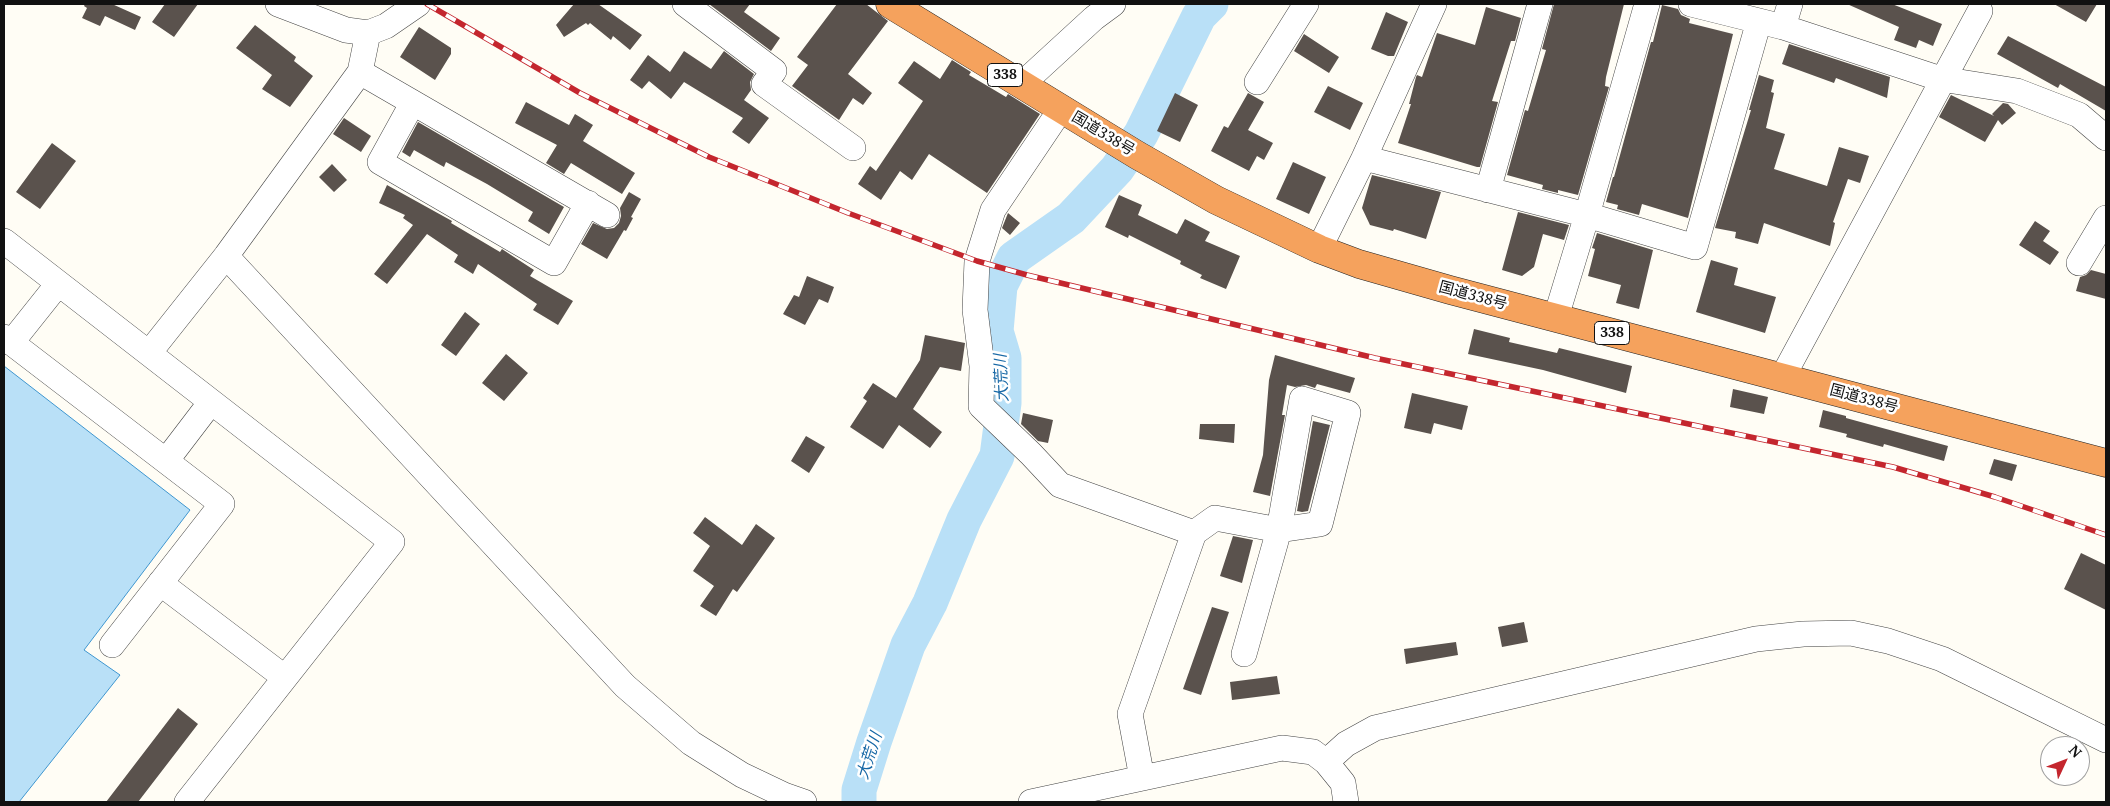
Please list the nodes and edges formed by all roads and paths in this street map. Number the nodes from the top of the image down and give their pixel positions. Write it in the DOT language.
graph roads {
  1 [pos="278,4"];
  2 [pos="418,4"];
  3 [pos="685,4"];
  4 [pos="890,4"];
  5 [pos="1113,4"];
  6 [pos="1306,4"];
  7 [pos="1434,4"];
  8 [pos="1540,4"];
  9 [pos="1647,4"];
  10 [pos="1691,4"];
  11 [pos="1980,11"];
  12 [pos="1787,15"];
  13 [pos="1759,21"];
  14 [pos="368,33"];
  15 [pos="360,72"];
  16 [pos="1941,79"];
  17 [pos="1258,82"];
  18 [pos="1021,85"];
  19 [pos="412,104"];
  20 [pos="1061,108"];
  21 [pos="2106,138"];
  22 [pos="852,148"];
  23 [pos="1364,158"];
  24 [pos="1488,190"];
  25 [pos="1587,215"];
  26 [pos="2106,218"];
  27 [pos="4,241"];
  28 [pos="1319,249"];
  29 [pos="226,256"];
  30 [pos="2079,263"];
  31 [pos="58,284"];
  32 [pos="1556,317"];
  33 [pos="7,340"];
  34 [pos="149,353"];
  35 [pos="1782,378"];
  36 [pos="211,402"];
  37 [pos="166,461"];
  38 [pos="2106,463"];
  39 [pos="1279,530"];
  40 [pos="1194,533"];
  41 [pos="160,583"];
  42 [pos="112,645"];
  43 [pos="1244,654"];
  44 [pos="284,677"];
  45 [pos="2106,740"];
  46 [pos="1326,762"];
  47 [pos="1142,778"];
  48 [pos="188,802"];
  49 [pos="804,802"];
  50 [pos="1031,802"];
  51 [pos="1346,802"];
  1 -- 14 [label="street"];
  2 -- 14 [label="street"];
  3 -- 22 [label="street"];
  4 -- 18 [label="highway, 国道338号 / 338"];
  5 -- 18 [label="street"];
  6 -- 17 [label="street"];
  7 -- 23 [label="street"];
  8 -- 24 [label="street"];
  9 -- 25 [label="street"];
  10 -- 13 [label="street"];
  11 -- 16 [label="street"];
  12 -- 13 [label="street"];
  12 -- 16 [label="street"];
  13 -- 25 [label="street"];
  14 -- 15 [label="street"];
  15 -- 19 [label="street"];
  15 -- 29 [label="street"];
  16 -- 21 [label="street"];
  16 -- 35 [label="street"];
  18 -- 20 [label="highway, 国道338号 / 338"];
  19 -- 19 [label="street"];
  20 -- 28 [label="highway, 国道338号 / 338"];
  20 -- 40 [label="street"];
  23 -- 24 [label="street"];
  23 -- 28 [label="street"];
  24 -- 25 [label="street"];
  25 -- 32 [label="street"];
  26 -- 30 [label="street"];
  27 -- 31 [label="street"];
  28 -- 32 [label="highway, 国道338号 / 338"];
  29 -- 34 [label="street"];
  29 -- 49 [label="street"];
  31 -- 33 [label="street"];
  31 -- 34 [label="street"];
  32 -- 35 [label="highway, 国道338号 / 338"];
  33 -- 37 [label="street"];
  34 -- 36 [label="street"];
  35 -- 38 [label="highway, 国道338号 / 338"];
  36 -- 37 [label="street"];
  36 -- 44 [label="street"];
  37 -- 41 [label="street"];
  39 -- 39 [label="street"];
  39 -- 40 [label="street"];
  39 -- 43 [label="street"];
  40 -- 47 [label="street"];
  41 -- 42 [label="street"];
  41 -- 44 [label="street"];
  44 -- 48 [label="street"];
  45 -- 46 [label="street"];
  46 -- 47 [label="street"];
  46 -- 51 [label="street"];
  47 -- 50 [label="street"];
}
